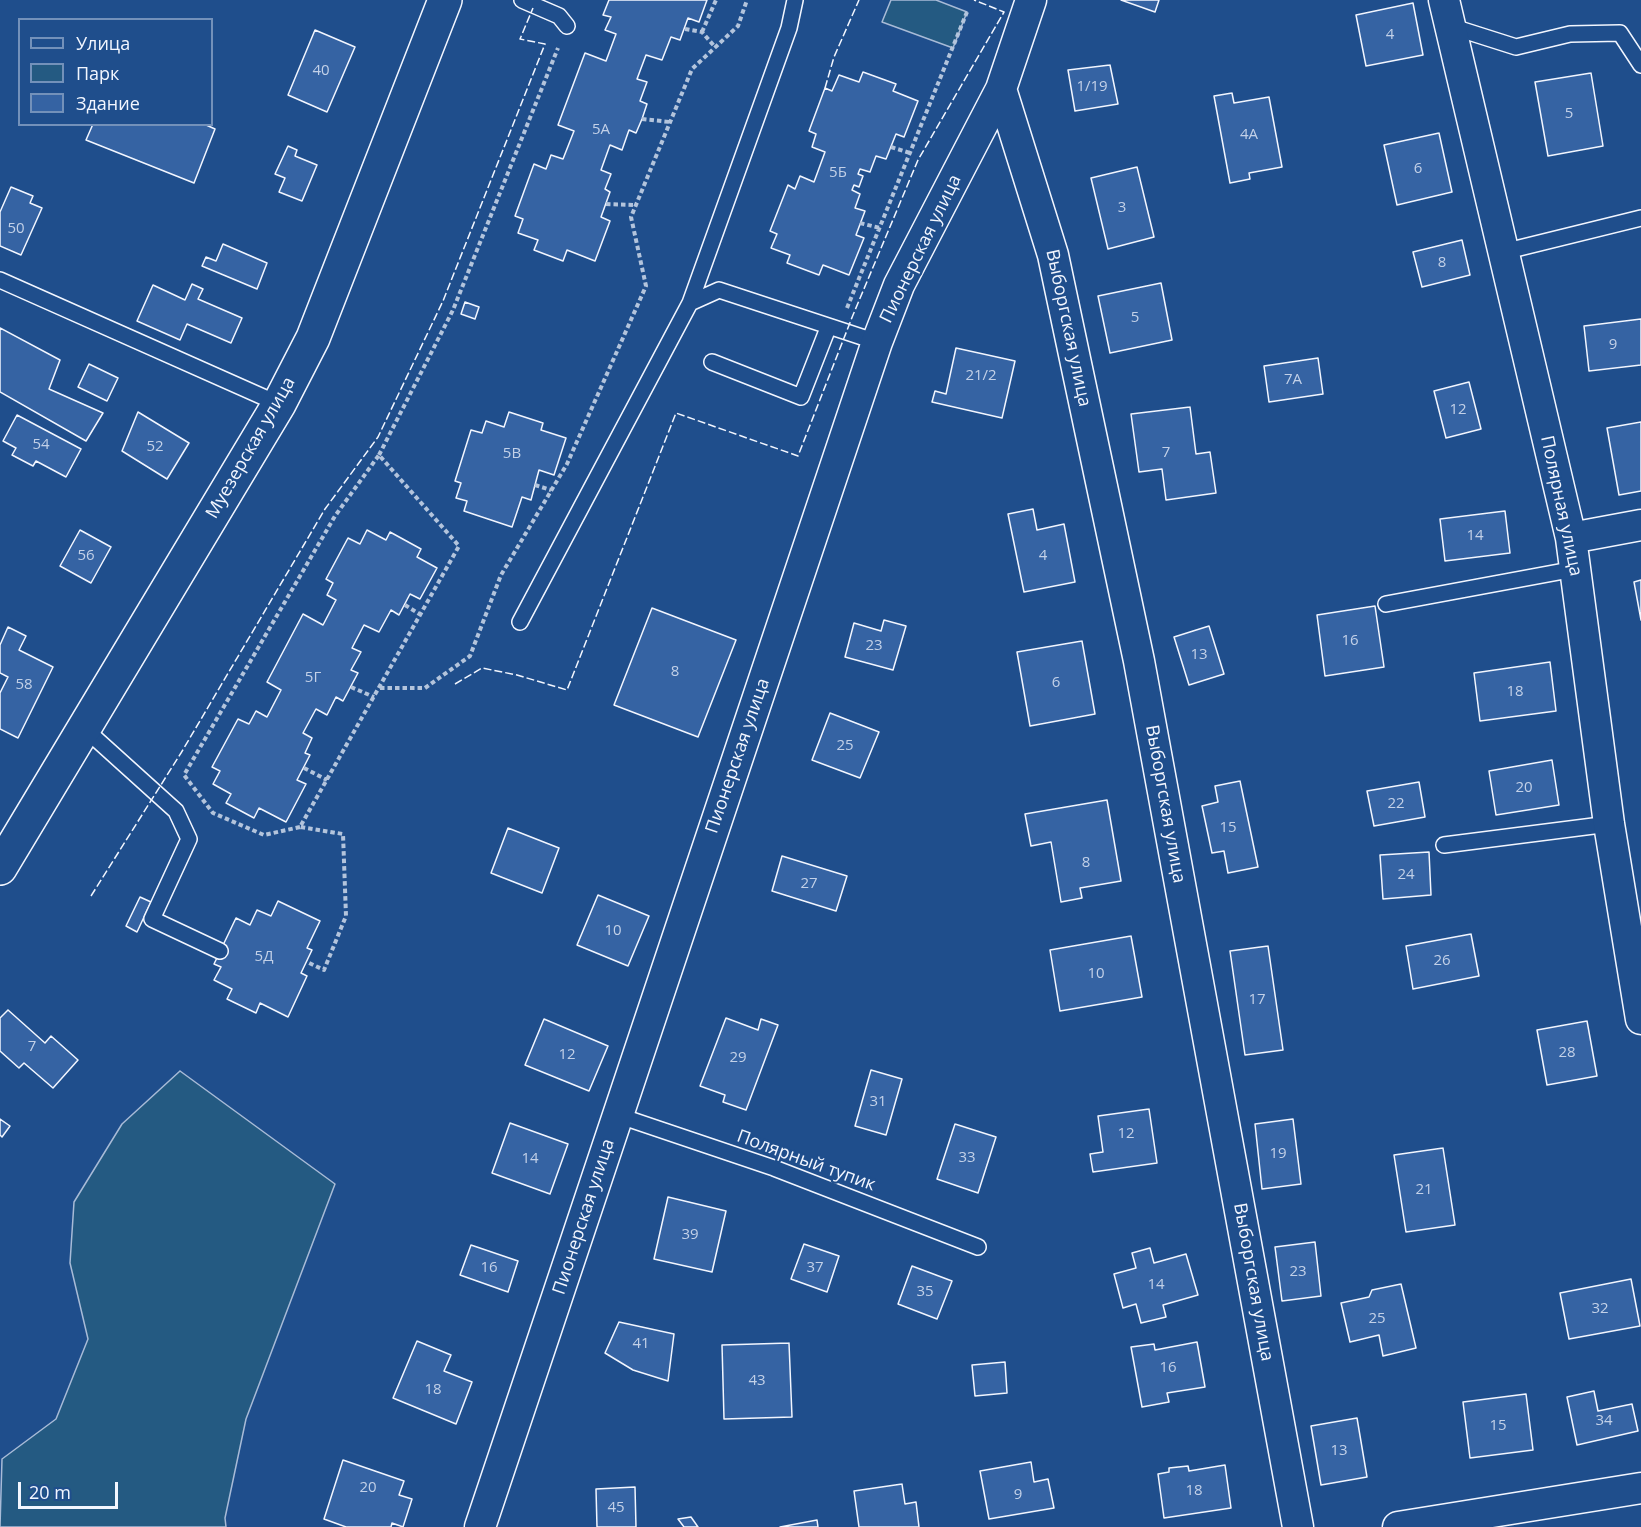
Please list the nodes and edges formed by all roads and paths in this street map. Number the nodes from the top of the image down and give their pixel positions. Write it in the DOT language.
graph roads {
  1 [pos="445,0"];
  2 [pos="522,0"];
  3 [pos="716,0"];
  4 [pos="747,0"];
  5 [pos="795,0"];
  6 [pos="1031,0"];
  7 [pos="967,12"];
  8 [pos="1447,13"];
  9 [pos="567,26"];
  10 [pos="684,29"];
  11 [pos="702,32"];
  12 [pos="715,47"];
  13 [pos="1641,65"];
  14 [pos="1001,89"];
  15 [pos="642,118"];
  16 [pos="670,122"];
  17 [pos="891,147"];
  18 [pos="910,153"];
  19 [pos="606,204"];
  20 [pos="636,205"];
  21 [pos="1641,218"];
  22 [pos="860,223"];
  23 [pos="880,228"];
  24 [pos="1503,252"];
  25 [pos="0,280"];
  26 [pos="690,303"];
  27 [pos="833,329"];
  28 [pos="877,342"];
  29 [pos="712,362"];
  30 [pos="279,404"];
  31 [pos="379,455"];
  32 [pos="535,485"];
  33 [pos="551,490"];
  34 [pos="1641,525"];
  35 [pos="1571,538"];
  36 [pos="1575,569"];
  37 [pos="1386,604"];
  38 [pos="405,605"];
  39 [pos="421,615"];
  40 [pos="520,622"];
  41 [pos="351,687"];
  42 [pos="379,688"];
  43 [pos="374,697"];
  44 [pos="84,728"];
  45 [pos="304,768"];
  46 [pos="327,780"];
  47 [pos="1609,824"];
  48 [pos="300,828"];
  49 [pos="1444,845"];
  50 [pos="0,868"];
  51 [pos="220,951"];
  52 [pos="307,962"];
  53 [pos="1641,1018"];
  54 [pos="618,1115"];
  55 [pos="978,1247"];
  56 [pos="1641,1488"];
  57 [pos="480,1527"];
  58 [pos="1298,1527"];
  59 [pos="1398,1527"];
  1 -- 30 [label="main road, Муезерская улица"];
  2 -- 9 [label="lane"];
  3 -- 11 [label="path"];
  4 -- 12 [label="path"];
  5 -- 26 [label="lane"];
  6 -- 14 [label="street, Пионерская улица"];
  7 -- 18 [label="path"];
  8 -- 13 [label="lane"];
  8 -- 24 [label="street, Полярная улица"];
  9 -- 31 [label="path"];
  10 -- 11 [label="path"];
  11 -- 12 [label="path"];
  12 -- 16 [label="path"];
  14 -- 28 [label="street, Пионерская улица"];
  14 -- 58 [label="street, Выборгская улица"];
  15 -- 16 [label="path"];
  16 -- 20 [label="path"];
  17 -- 18 [label="path"];
  18 -- 23 [label="path"];
  19 -- 20 [label="path"];
  20 -- 33 [label="path"];
  21 -- 24 [label="lane"];
  22 -- 23 [label="path"];
  23 -- 27 [label="path"];
  24 -- 35 [label="street, Полярная улица"];
  25 -- 30 [label="lane"];
  26 -- 27 [label="lane"];
  26 -- 40 [label="lane"];
  27 -- 28 [label="lane"];
  27 -- 29 [label="lane"];
  28 -- 54 [label="street, Пионерская улица"];
  30 -- 44 [label="main road, Муезерская улица"];
  31 -- 39 [label="path"];
  31 -- 48 [label="path"];
  32 -- 33 [label="path"];
  33 -- 42 [label="path"];
  34 -- 35 [label="street"];
  35 -- 36 [label="street, Полярная улица"];
  36 -- 37 [label="lane"];
  36 -- 47 [label="street, Полярная улица"];
  38 -- 39 [label="path"];
  39 -- 42 [label="path"];
  41 -- 43 [label="path"];
  42 -- 43 [label="path"];
  43 -- 46 [label="path"];
  44 -- 50 [label="main road, Муезерская улица"];
  44 -- 51 [label="lane"];
  45 -- 46 [label="path"];
  46 -- 48 [label="path"];
  47 -- 49 [label="lane"];
  47 -- 53 [label="street, Полярная улица"];
  48 -- 52 [label="path"];
  54 -- 55 [label="lane, Полярный тупик"];
  54 -- 57 [label="street, Пионерская улица"];
  56 -- 59 [label="street"];
}
